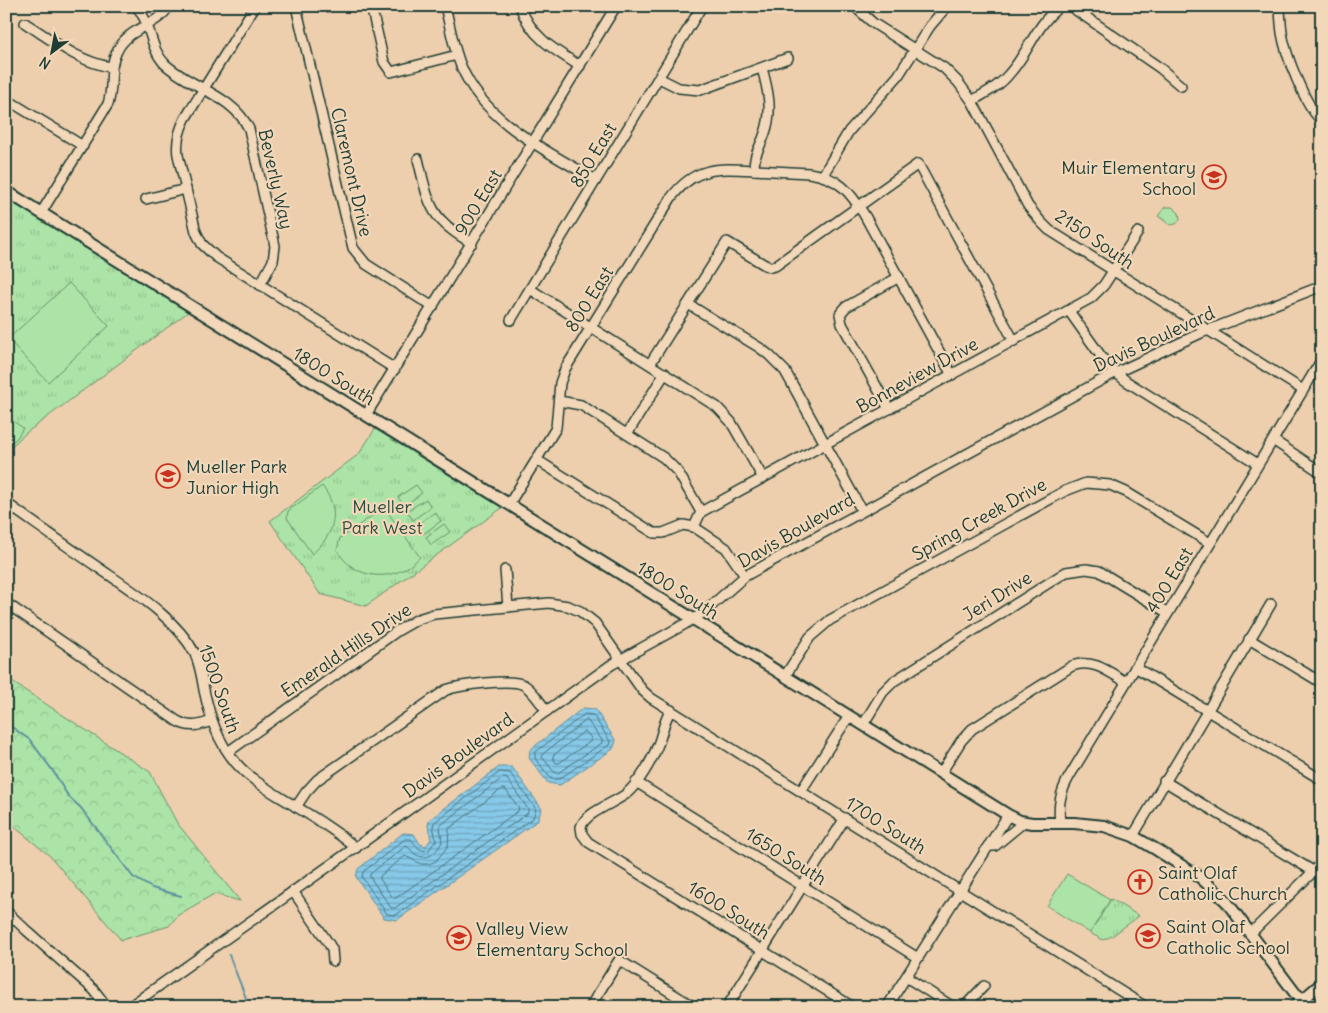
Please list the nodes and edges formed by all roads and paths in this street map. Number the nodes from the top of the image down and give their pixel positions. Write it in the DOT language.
graph roads {
  1 [pos="136,6"];
  2 [pos="169,6"];
  3 [pos="255,6"];
  4 [pos="296,6"];
  5 [pos="371,6"];
  6 [pos="445,6"];
  7 [pos="520,6"];
  8 [pos="616,6"];
  9 [pos="702,6"];
  10 [pos="854,6"];
  11 [pos="947,6"];
  12 [pos="1060,6"];
  13 [pos="1070,6"];
  14 [pos="1280,6"];
  15 [pos="25,23"];
  16 [pos="148,24"];
  17 [pos="915,49"];
  18 [pos="457,55"];
  19 [pos="788,58"];
  20 [pos="580,66"];
  21 [pos="111,67"];
  22 [pos="762,68"];
  23 [pos="658,78"];
  24 [pos="1181,86"];
  25 [pos="204,89"];
  26 [pos="6,98"];
  27 [pos="972,101"];
  28 [pos="1322,121"];
  29 [pos="534,142"];
  30 [pos="83,146"];
  31 [pos="418,159"];
  32 [pos="754,170"];
  33 [pos="823,175"];
  34 [pos="596,180"];
  35 [pos="186,190"];
  36 [pos="6,191"];
  37 [pos="146,199"];
  38 [pos="859,206"];
  39 [pos="41,213"];
  40 [pos="1138,232"];
  41 [pos="472,243"];
  42 [pos="1113,271"];
  43 [pos="898,277"];
  44 [pos="260,285"];
  45 [pos="1322,286"];
  46 [pos="530,289"];
  47 [pos="688,304"];
  48 [pos="433,306"];
  49 [pos="1069,311"];
  50 [pos="511,320"];
  51 [pos="590,327"];
  52 [pos="1208,330"];
  53 [pos="1014,341"];
  54 [pos="1322,359"];
  55 [pos="650,364"];
  56 [pos="395,369"];
  57 [pos="1319,372"];
  58 [pos="665,373"];
  59 [pos="1116,373"];
  60 [pos="952,375"];
  61 [pos="1303,390"];
  62 [pos="559,401"];
  63 [pos="889,409"];
  64 [pos="366,416"];
  65 [pos="627,434"];
  66 [pos="1273,440"];
  67 [pos="826,444"];
  68 [pos="537,460"];
  69 [pos="1258,464"];
  70 [pos="1322,473"];
  71 [pos="763,478"];
  72 [pos="6,503"];
  73 [pos="509,504"];
  74 [pos="862,510"];
  75 [pos="701,512"];
  76 [pos="694,527"];
  77 [pos="1210,543"];
  78 [pos="505,570"];
  79 [pos="745,576"];
  80 [pos="6,603"];
  81 [pos="1271,604"];
  82 [pos="508,607"];
  83 [pos="1168,613"];
  84 [pos="694,619"];
  85 [pos="1249,639"];
  86 [pos="621,659"];
  87 [pos="1135,667"];
  88 [pos="785,676"];
  89 [pos="1126,682"];
  90 [pos="1322,683"];
  91 [pos="671,710"];
  92 [pos="1207,710"];
  93 [pos="547,712"];
  94 [pos="849,716"];
  95 [pos="211,721"];
  96 [pos="863,725"];
  97 [pos="228,752"];
  98 [pos="941,773"];
  99 [pos="1322,780"];
  100 [pos="1164,781"];
  101 [pos="636,782"];
  102 [pos="801,792"];
  103 [pos="296,807"];
  104 [pos="1008,815"];
  105 [pos="845,818"];
  106 [pos="1024,822"];
  107 [pos="1060,823"];
  108 [pos="1132,836"];
  109 [pos="988,846"];
  110 [pos="356,848"];
  111 [pos="1322,863"];
  112 [pos="1313,871"];
  113 [pos="802,886"];
  114 [pos="960,890"];
  115 [pos="293,891"];
  116 [pos="6,911"];
  117 [pos="1250,934"];
  118 [pos="762,950"];
  119 [pos="918,958"];
  120 [pos="333,961"];
  121 [pos="906,977"];
  122 [pos="1322,983"];
  123 [pos="984,986"];
  124 [pos="1303,999"];
  125 [pos="107,1007"];
  126 [pos="128,1007"];
  127 [pos="590,1007"];
  128 [pos="694,1007"];
  129 [pos="727,1007"];
  130 [pos="854,1007"];
  131 [pos="887,1007"];
  132 [pos="953,1007"];
  133 [pos="964,1007"];
  134 [pos="1146,1007"];
  135 [pos="1294,1007"];
  136 [pos="1315,1007"];
  1 -- 16 [label="street, Beverly Way"];
  2 -- 16 [label="street"];
  3 -- 25 [label="street"];
  4 -- 48 [label="street, Claremont Drive"];
  5 -- 18 [label="street"];
  6 -- 18 [label="street"];
  7 -- 20 [label="street"];
  8 -- 20 [label="street, 900 East"];
  9 -- 23 [label="street, 850 East"];
  10 -- 17 [label="street, 2150 South"];
  11 -- 17 [label="street"];
  12 -- 27 [label="street"];
  13 -- 24 [label="street"];
  14 -- 28 [label="street"];
  15 -- 21 [label="street"];
  16 -- 21 [label="street"];
  16 -- 25 [label="street, Beverly Way"];
  17 -- 27 [label="street, 2150 South"];
  17 -- 33 [label="street"];
  18 -- 29 [label="street"];
  19 -- 22 [label="street"];
  20 -- 29 [label="street, 900 East"];
  21 -- 30 [label="street"];
  22 -- 23 [label="street"];
  22 -- 32 [label="street"];
  23 -- 34 [label="street, 850 East"];
  25 -- 35 [label="street"];
  25 -- 44 [label="street, Beverly Way"];
  26 -- 30 [label="street"];
  27 -- 42 [label="street, 2150 South"];
  29 -- 34 [label="street"];
  29 -- 41 [label="street, 900 East"];
  30 -- 39 [label="street"];
  31 -- 41 [label="street"];
  32 -- 33 [label="street, 800 East"];
  32 -- 51 [label="street, 800 East"];
  33 -- 38 [label="street"];
  34 -- 46 [label="street, 850 East"];
  35 -- 37 [label="street"];
  35 -- 44 [label="street"];
  36 -- 39 [label="main road, 1800 South"];
  38 -- 43 [label="street"];
  38 -- 47 [label="street"];
  38 -- 53 [label="street"];
  39 -- 64 [label="main road, 1800 South"];
  40 -- 42 [label="street, Bonneview Drive"];
  41 -- 48 [label="street, 900 East"];
  42 -- 49 [label="street, Bonneview Drive"];
  42 -- 52 [label="street, 2150 South"];
  43 -- 60 [label="street"];
  43 -- 63 [label="street"];
  44 -- 56 [label="street"];
  45 -- 52 [label="street, Davis Boulevard"];
  46 -- 50 [label="street, 850 East"];
  46 -- 51 [label="street"];
  47 -- 55 [label="street"];
  47 -- 67 [label="street"];
  48 -- 56 [label="street, 900 East"];
  49 -- 53 [label="street, Bonneview Drive"];
  49 -- 59 [label="street"];
  51 -- 55 [label="street"];
  51 -- 62 [label="street, 800 East"];
  52 -- 59 [label="street, Davis Boulevard"];
  52 -- 61 [label="street, 2150 South"];
  53 -- 60 [label="street, Bonneview Drive"];
  54 -- 57 [label="street, 400 East"];
  55 -- 58 [label="street"];
  56 -- 64 [label="street, 900 East"];
  57 -- 61 [label="street, 400 East"];
  58 -- 65 [label="street"];
  58 -- 71 [label="street"];
  59 -- 69 [label="street"];
  59 -- 74 [label="street, Davis Boulevard"];
  60 -- 63 [label="street, Bonneview Drive"];
  61 -- 66 [label="street, 400 East"];
  62 -- 65 [label="street"];
  62 -- 68 [label="street, 800 East"];
  63 -- 67 [label="street, Bonneview Drive"];
  64 -- 73 [label="main road, 1800 South"];
  65 -- 75 [label="street"];
  66 -- 69 [label="street, 400 East"];
  66 -- 70 [label="street"];
  67 -- 71 [label="street, Bonneview Drive"];
  67 -- 74 [label="street"];
  68 -- 73 [label="street, 800 East"];
  68 -- 76 [label="street"];
  69 -- 77 [label="street, 400 East"];
  71 -- 75 [label="street, Bonneview Drive"];
  72 -- 95 [label="street, 1500 South"];
  73 -- 84 [label="main road, 1800 South"];
  74 -- 79 [label="street, Davis Boulevard"];
  75 -- 76 [label="street"];
  76 -- 79 [label="street"];
  77 -- 83 [label="street, 400 East"];
  77 -- 88 [label="street, Spring Creek Drive"];
  78 -- 82 [label="street"];
  79 -- 84 [label="street, Davis Boulevard"];
  80 -- 95 [label="street"];
  81 -- 85 [label="street"];
  82 -- 86 [label="street, Emerald Hills Drive"];
  82 -- 97 [label="street, Emerald Hills Drive"];
  83 -- 87 [label="street, 400 East"];
  83 -- 96 [label="street, Jeri Drive"];
  84 -- 86 [label="street, Davis Boulevard"];
  84 -- 88 [label="main road, 1800 South"];
  85 -- 90 [label="street"];
  85 -- 92 [label="street"];
  86 -- 91 [label="street, 1700 South"];
  86 -- 93 [label="street, Davis Boulevard"];
  87 -- 89 [label="street, 400 East"];
  87 -- 92 [label="street"];
  88 -- 94 [label="main road, 1800 South"];
  89 -- 98 [label="street"];
  89 -- 107 [label="street, 400 East"];
  91 -- 101 [label="street"];
  91 -- 102 [label="street, 1700 South"];
  92 -- 99 [label="street"];
  92 -- 100 [label="street"];
  93 -- 103 [label="street"];
  93 -- 110 [label="street, Davis Boulevard"];
  94 -- 96 [label="main road, 1800 South"];
  94 -- 102 [label="street"];
  95 -- 97 [label="street, 1500 South"];
  96 -- 98 [label="main road, 1800 South"];
  97 -- 103 [label="street, 1500 South"];
  98 -- 104 [label="main road, 1800 South"];
  100 -- 108 [label="street"];
  100 -- 112 [label="street"];
  101 -- 113 [label="street, 1650 South"];
  101 -- 118 [label="street, 1600 South"];
  102 -- 105 [label="street, 1700 South"];
  103 -- 110 [label="street, 1500 South"];
  104 -- 106 [label="main road, 1800 South"];
  104 -- 109 [label="street"];
  105 -- 113 [label="street"];
  105 -- 114 [label="street, 1700 South"];
  106 -- 107 [label="main road, 1800 South"];
  106 -- 109 [label="street"];
  107 -- 108 [label="main road, 1800 South"];
  108 -- 117 [label="main road, 1800 South"];
  109 -- 114 [label="street"];
  110 -- 115 [label="street, Davis Boulevard"];
  111 -- 112 [label="street"];
  112 -- 117 [label="street"];
  113 -- 118 [label="street"];
  113 -- 119 [label="street, 1650 South"];
  114 -- 119 [label="street"];
  114 -- 134 [label="street, 1700 South"];
  115 -- 120 [label="street"];
  115 -- 126 [label="street, Davis Boulevard"];
  116 -- 125 [label="street"];
  117 -- 124 [label="main road, 1800 South"];
  118 -- 129 [label="street"];
  118 -- 130 [label="street, 1600 South"];
  119 -- 121 [label="street"];
  121 -- 131 [label="street"];
  121 -- 132 [label="street"];
  122 -- 124 [label="main road"];
  123 -- 133 [label="street"];
  124 -- 135 [label="main road"];
  124 -- 136 [label="street, 1800 South"];
  127 -- 128 [label="street"];
}
